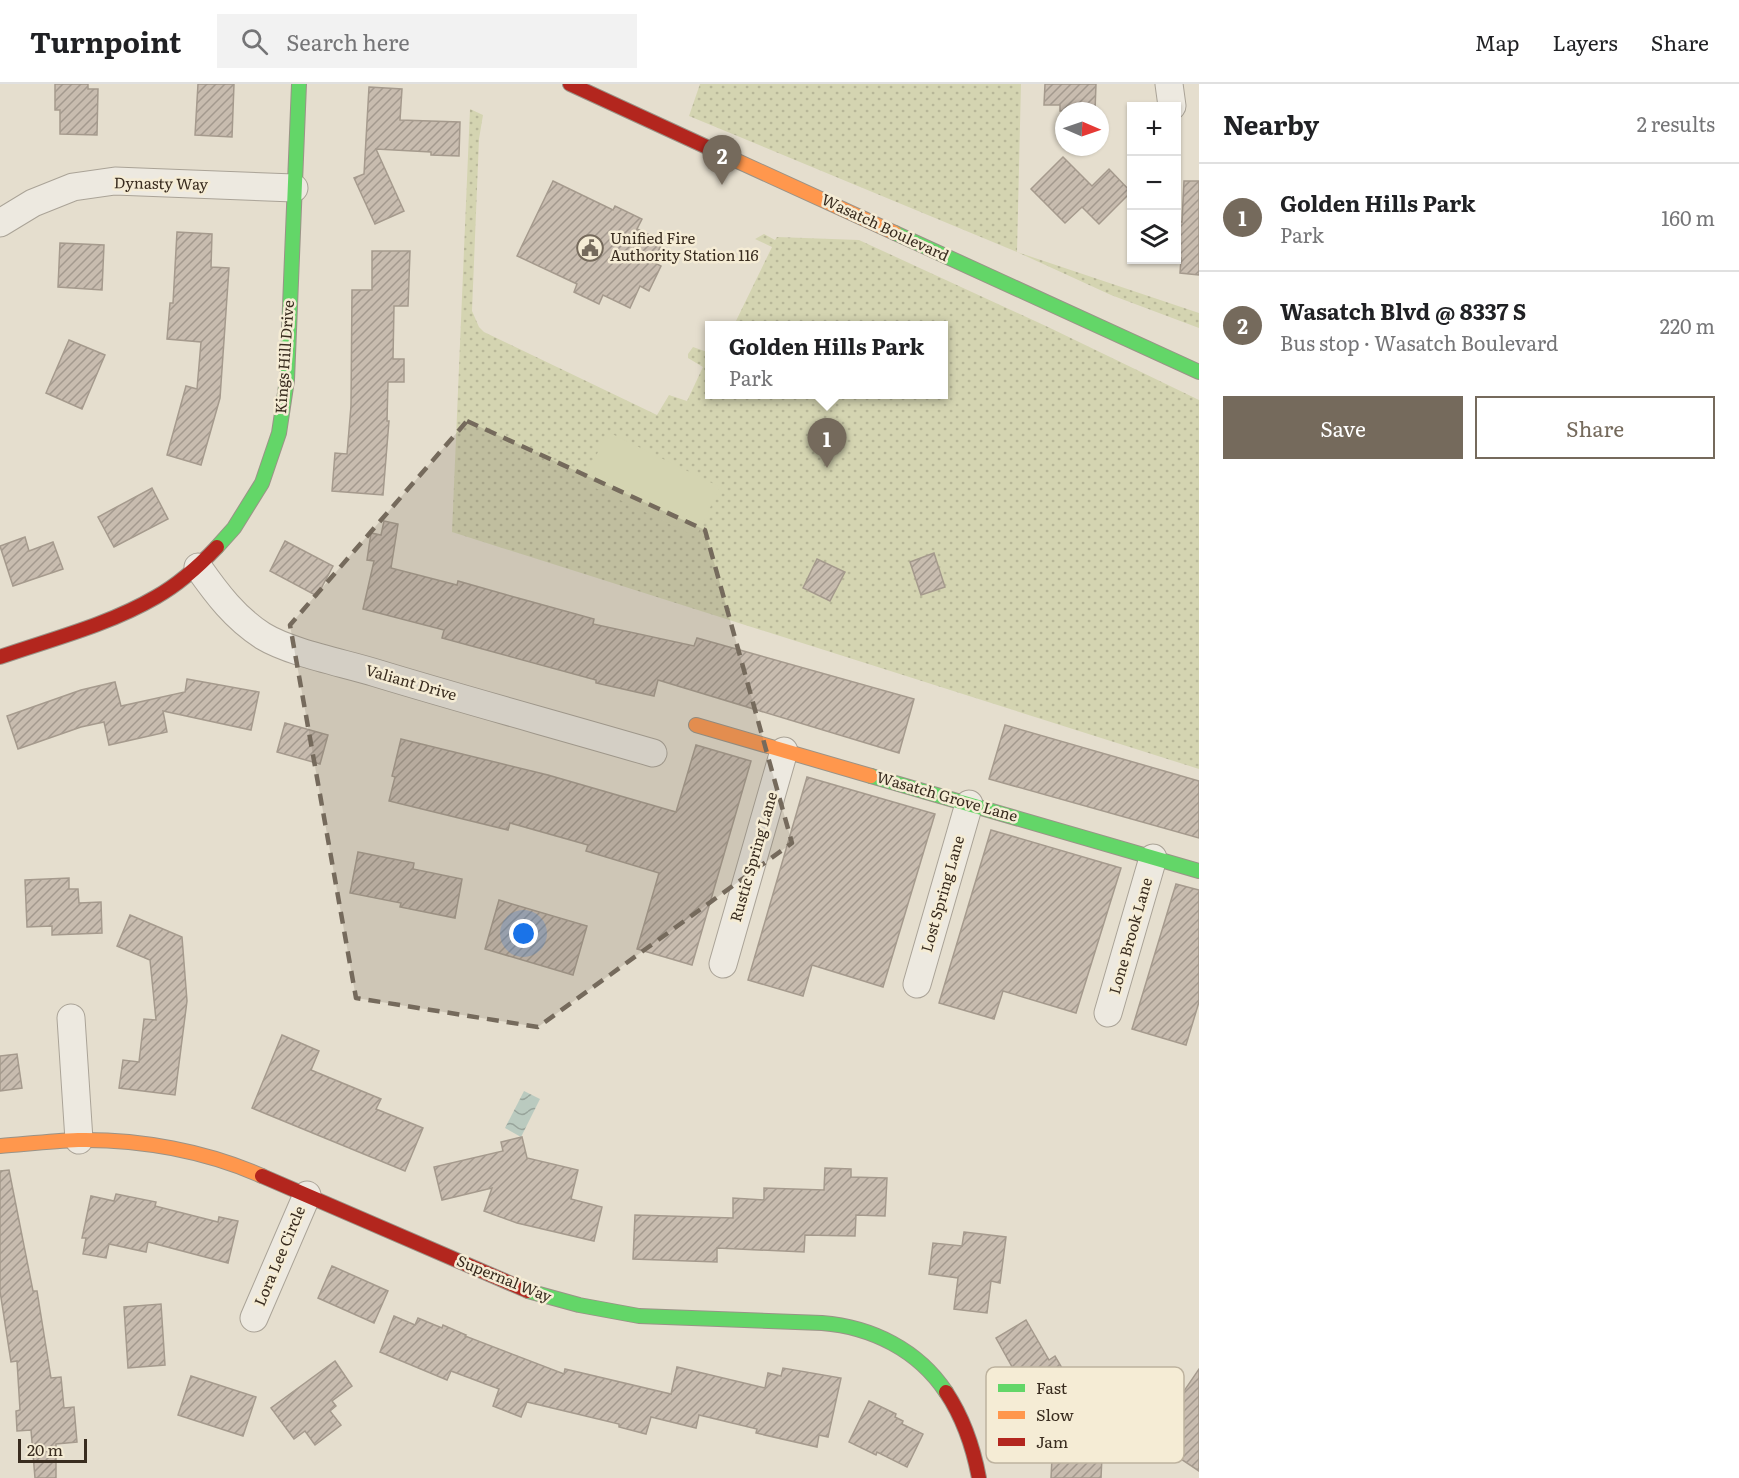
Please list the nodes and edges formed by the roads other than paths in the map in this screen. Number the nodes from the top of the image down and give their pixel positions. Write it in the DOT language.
graph roads {
  1 [pos="299,84"];
  2 [pos="570,84"];
  3 [pos="1169,84"];
  4 [pos="1172,102"];
  5 [pos="294,188"];
  6 [pos="0,222"];
  7 [pos="1199,372"];
  8 [pos="198,567"];
  9 [pos="0,657"];
  10 [pos="696,725"];
  11 [pos="784,751"];
  12 [pos="653,753"];
  13 [pos="969,804"];
  14 [pos="1153,858"];
  15 [pos="1199,871"];
  16 [pos="723,964"];
  17 [pos="917,984"];
  18 [pos="1108,1013"];
  19 [pos="71,1018"];
  20 [pos="79,1140"];
  21 [pos="0,1146"];
  22 [pos="307,1195"];
  23 [pos="254,1318"];
  24 [pos="980,1478"];
  1 -- 5 [label="street, Kings Hill Drive"];
  2 -- 7 [label="street, Wasatch Boulevard"];
  3 -- 4 [label="street"];
  5 -- 6 [label="street, Dynasty Way"];
  5 -- 8 [label="street, Kings Hill Drive"];
  8 -- 9 [label="street, Kings Hill Drive"];
  8 -- 12 [label="street, Valiant Drive"];
  10 -- 11 [label="street, Wasatch Grove Lane"];
  11 -- 13 [label="street, Wasatch Grove Lane"];
  11 -- 16 [label="street, Rustic Spring Lane"];
  13 -- 14 [label="street, Wasatch Grove Lane"];
  13 -- 17 [label="street, Lost Spring Lane"];
  14 -- 15 [label="street, Wasatch Grove Lane"];
  14 -- 18 [label="street, Lone Brook Lane"];
  19 -- 20 [label="street"];
  20 -- 21 [label="street, Supernal Way"];
  20 -- 22 [label="street, Supernal Way"];
  22 -- 23 [label="street, Lora Lee Circle"];
  22 -- 24 [label="street, Supernal Way"];
}
